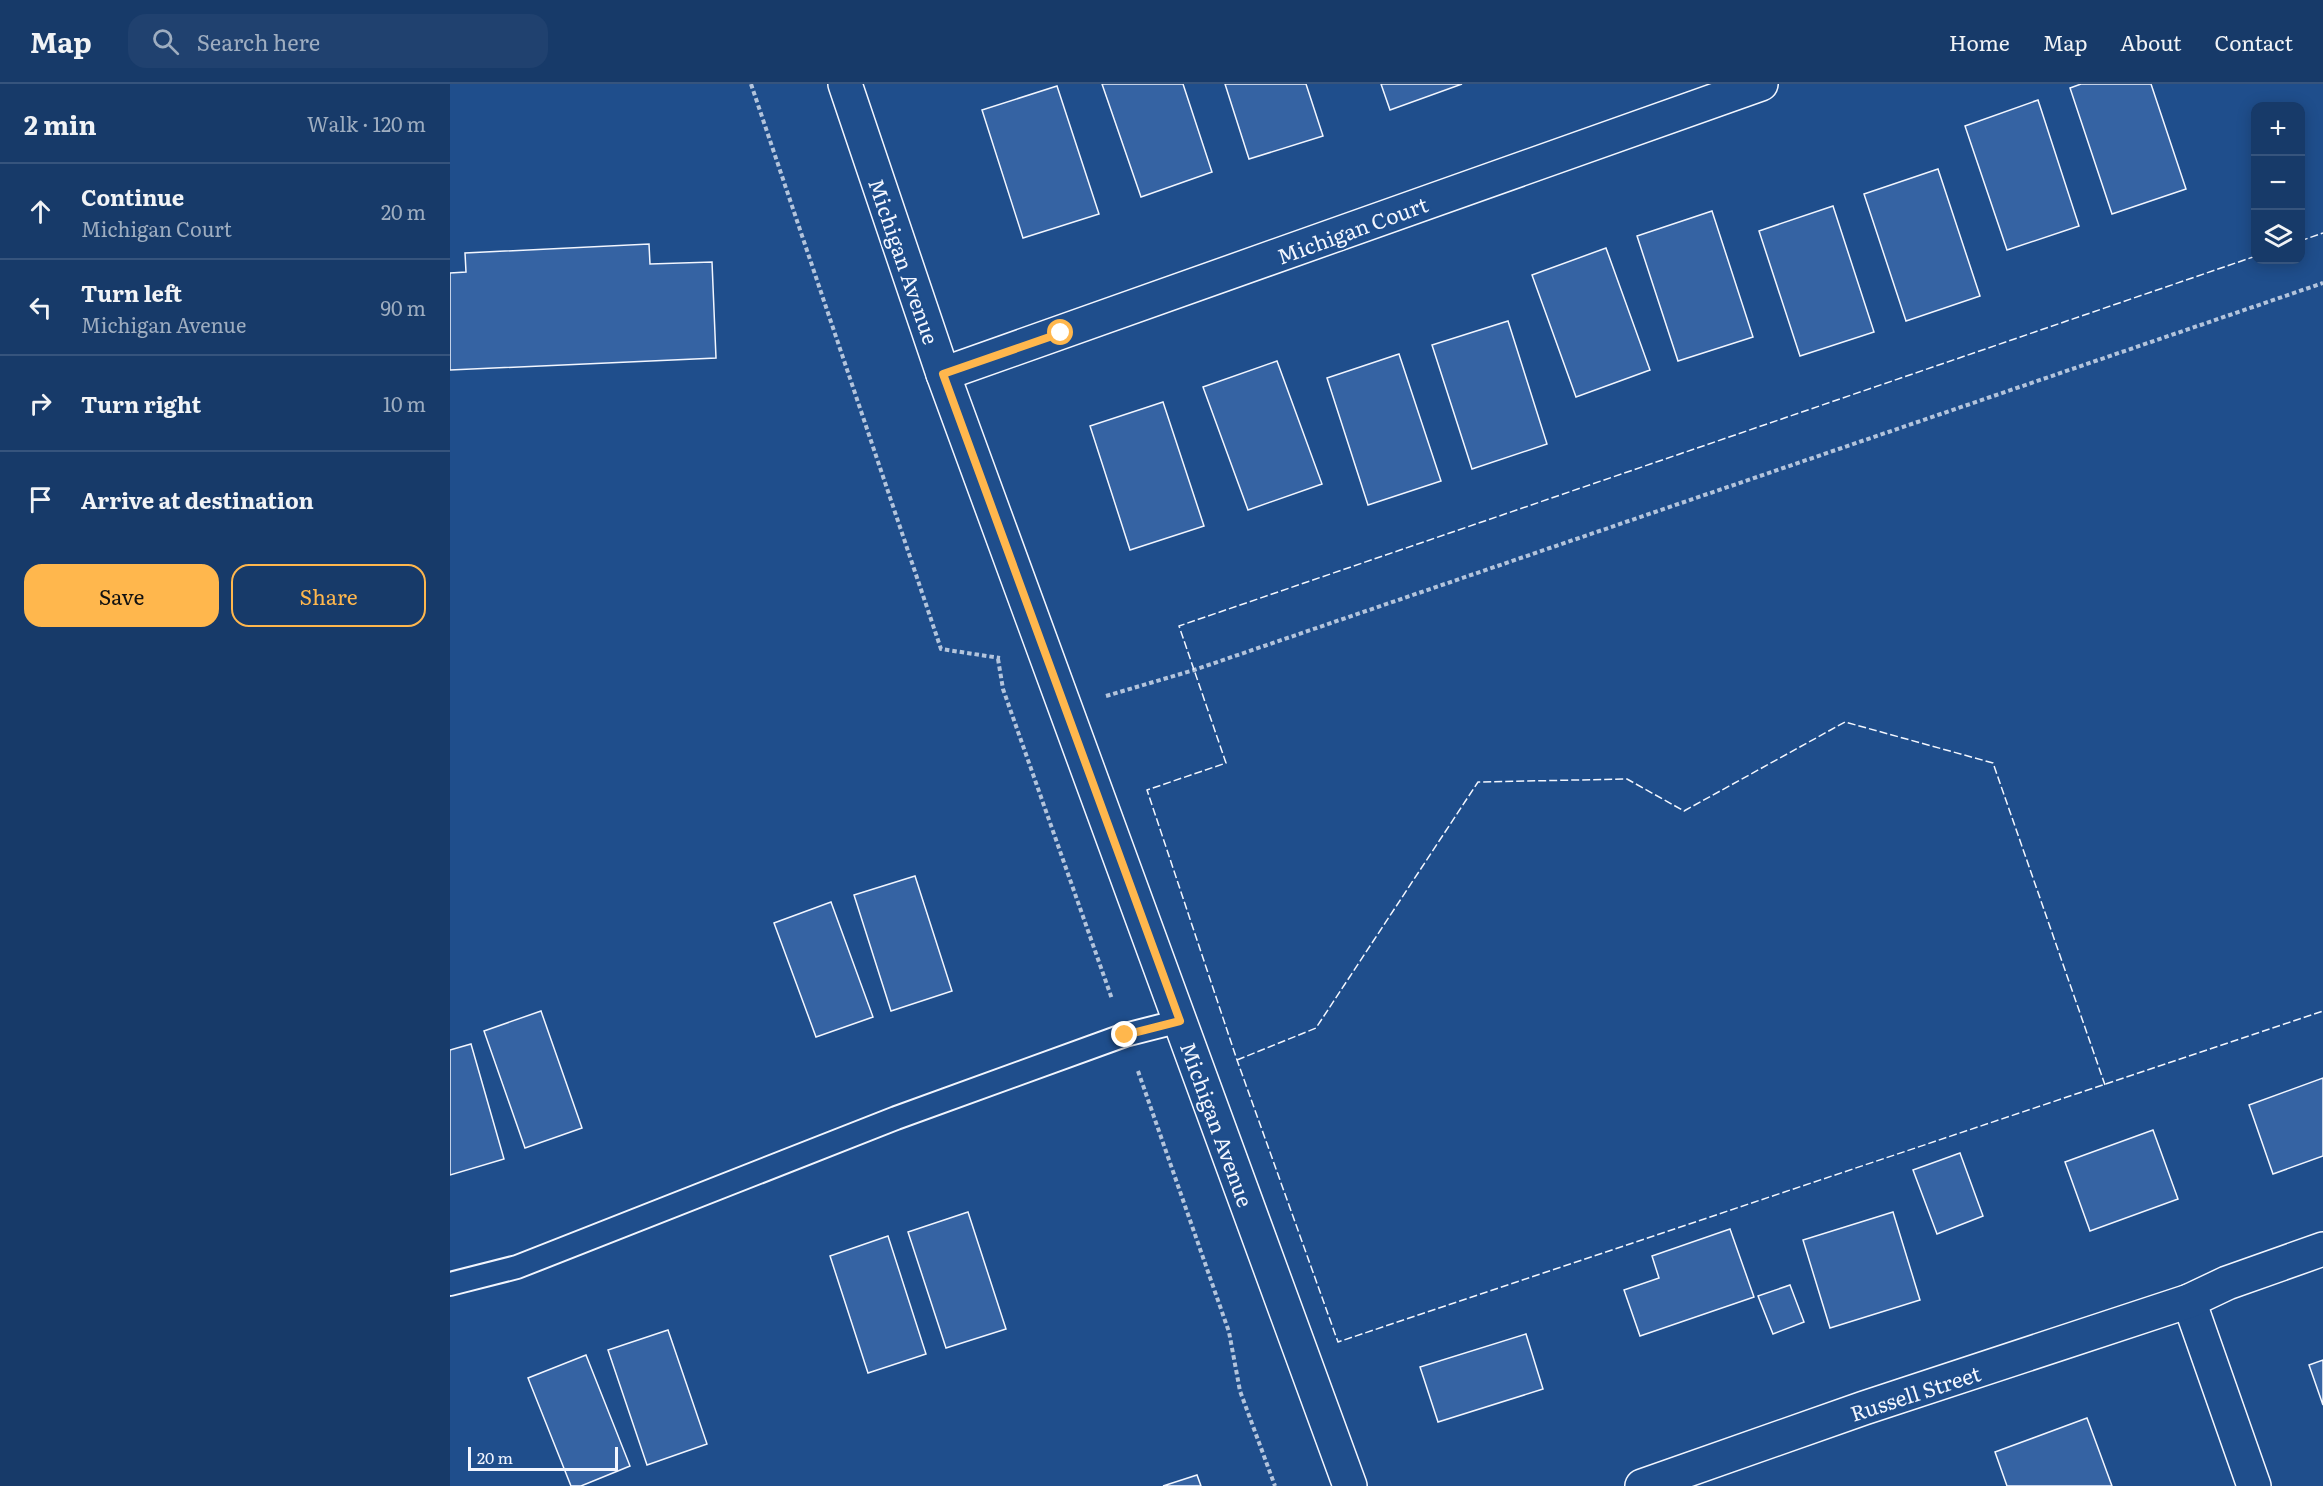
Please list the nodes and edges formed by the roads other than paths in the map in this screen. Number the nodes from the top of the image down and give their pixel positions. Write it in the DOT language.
graph roads {
  1 [pos="845,84"];
  2 [pos="1761,84"];
  3 [pos="943,374"];
  4 [pos="1180,1021"];
  5 [pos="2323,1248"];
  6 [pos="450,1284"];
  7 [pos="2189,1301"];
  8 [pos="1350,1486"];
  9 [pos="1642,1486"];
  10 [pos="2254,1486"];
  1 -- 3 [label="street, Michigan Avenue"];
  2 -- 3 [label="street, Michigan Court"];
  3 -- 4 [label="street, Michigan Avenue"];
  4 -- 6 [label="lane"];
  4 -- 8 [label="street, Michigan Avenue"];
  5 -- 7 [label="street, Russell Street"];
  7 -- 9 [label="street, Russell Street"];
  7 -- 10 [label="street"];
}
